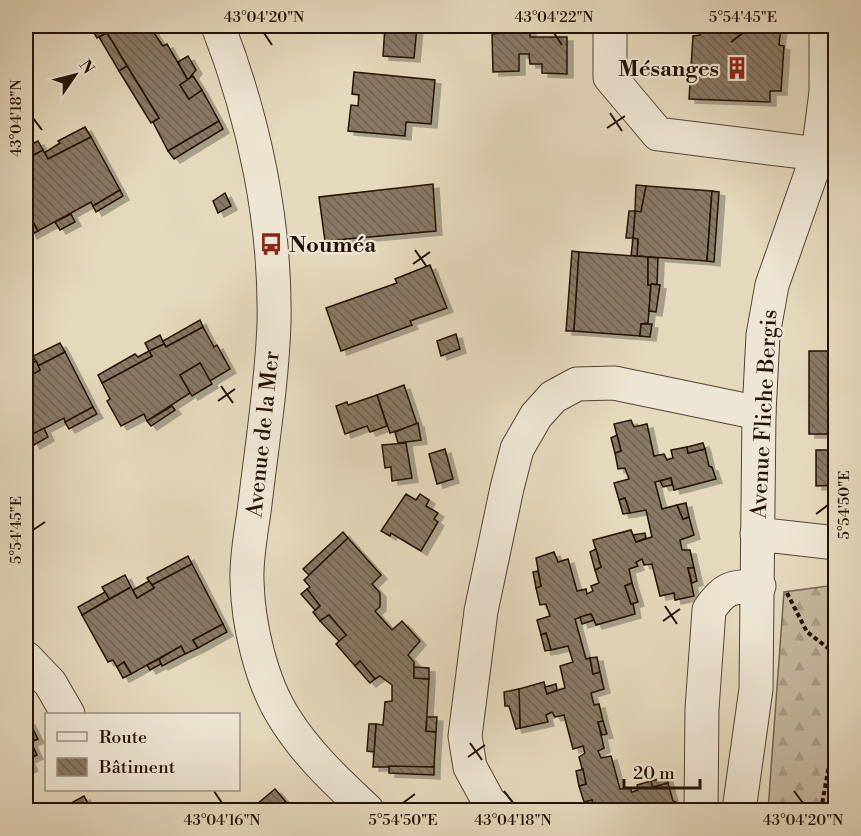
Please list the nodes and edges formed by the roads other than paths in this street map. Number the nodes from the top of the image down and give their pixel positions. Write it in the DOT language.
graph roads {
  1 [pos="218,26"];
  2 [pos="610,26"];
  3 [pos="826,26"];
  4 [pos="831,93"];
  5 [pos="818,154"];
  6 [pos="759,413"];
  7 [pos="757,534"];
  8 [pos="836,543"];
  9 [pos="773,590"];
  10 [pos="26,658"];
  11 [pos="67,713"];
  12 [pos="367,810"];
  13 [pos="498,810"];
  14 [pos="701,810"];
  15 [pos="740,810"];
  1 -- 12 [label="street, Avenue de la Mer"];
  2 -- 5 [label="street"];
  3 -- 4 [label="street, Avenue Fliche Bergis"];
  4 -- 5 [label="street, Avenue Fliche Bergis"];
  5 -- 6 [label="street, Avenue Fliche Bergis"];
  6 -- 7 [label="street, Avenue Fliche Bergis"];
  6 -- 13 [label="street"];
  7 -- 8 [label="street"];
  7 -- 9 [label="street, Avenue Fliche Bergis"];
  9 -- 14 [label="street"];
  9 -- 15 [label="street, Avenue Fliche Bergis"];
  10 -- 11 [label="street"];
}
